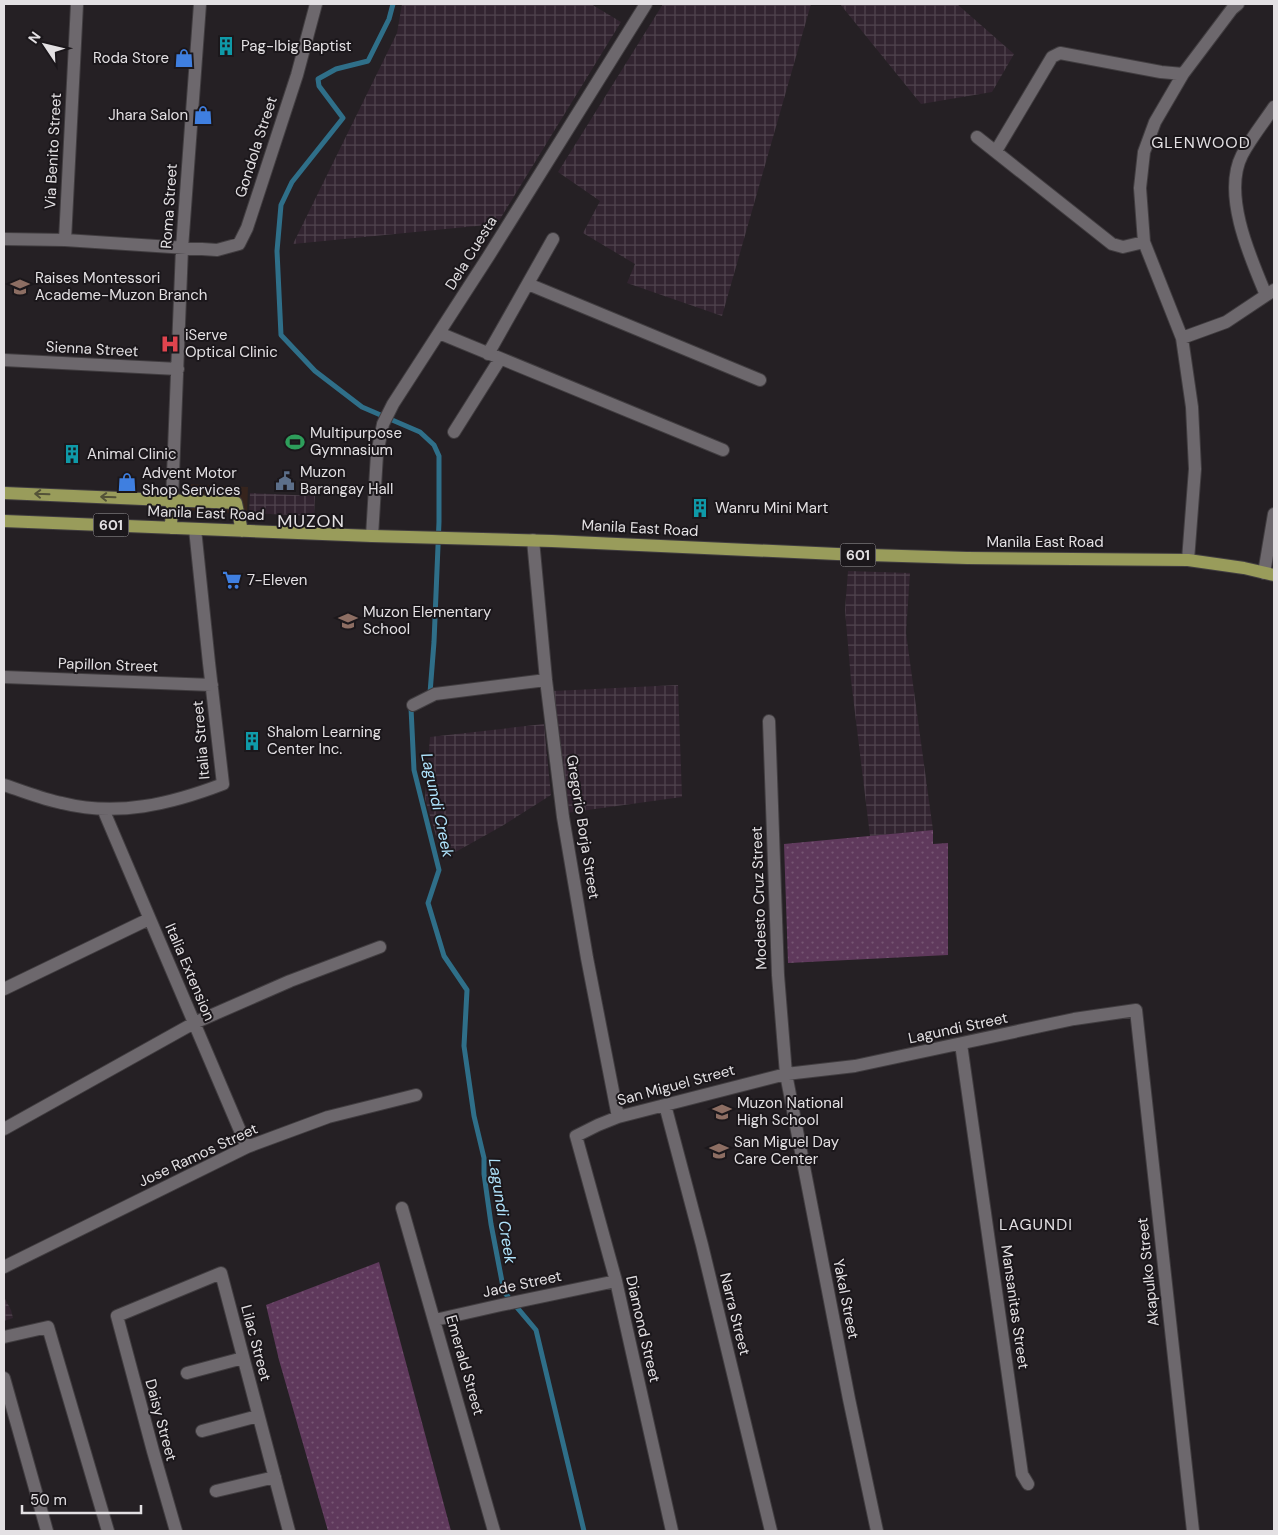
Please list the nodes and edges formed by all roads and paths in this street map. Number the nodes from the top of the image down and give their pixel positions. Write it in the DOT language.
graph roads {
  1 [pos="78,4"];
  2 [pos="200,4"];
  3 [pos="316,4"];
  4 [pos="646,4"];
  5 [pos="1238,4"];
  6 [pos="1183,74"];
  7 [pos="1274,107"];
  8 [pos="977,137"];
  9 [pos="996,151"];
  10 [pos="4,239"];
  11 [pos="553,239"];
  12 [pos="64,240"];
  13 [pos="1144,242"];
  14 [pos="182,248"];
  15 [pos="528,284"];
  16 [pos="1270,293"];
  17 [pos="439,333"];
  18 [pos="1182,338"];
  19 [pos="494,357"];
  20 [pos="4,360"];
  21 [pos="178,369"];
  22 [pos="760,380"];
  23 [pos="454,432"];
  24 [pos="723,450"];
  25 [pos="4,493"];
  26 [pos="172,500"];
  27 [pos="1274,514"];
  28 [pos="4,521"];
  29 [pos="170,528"];
  30 [pos="195,529"];
  31 [pos="242,531"];
  32 [pos="372,536"];
  33 [pos="533,540"];
  34 [pos="1188,560"];
  35 [pos="1269,574"];
  36 [pos="4,677"];
  37 [pos="546,680"];
  38 [pos="212,685"];
  39 [pos="413,705"];
  40 [pos="769,721"];
  41 [pos="4,785"];
  42 [pos="103,809"];
  43 [pos="149,919"];
  44 [pos="380,947"];
  45 [pos="4,989"];
  46 [pos="1136,1010"];
  47 [pos="194,1023"];
  48 [pos="961,1044"];
  49 [pos="786,1074"];
  50 [pos="416,1095"];
  51 [pos="665,1105"];
  52 [pos="618,1117"];
  53 [pos="4,1129"];
  54 [pos="576,1136"];
  55 [pos="247,1147"];
  56 [pos="402,1208"];
  57 [pos="4,1267"];
  58 [pos="616,1281"];
  59 [pos="116,1316"];
  60 [pos="435,1320"];
  61 [pos="4,1337"];
  62 [pos="243,1358"];
  63 [pos="186,1374"];
  64 [pos="4,1378"];
  65 [pos="258,1416"];
  66 [pos="202,1431"];
  67 [pos="275,1477"];
  68 [pos="1028,1484"];
  69 [pos="216,1491"];
  70 [pos="47,1531"];
  71 [pos="108,1531"];
  72 [pos="176,1531"];
  73 [pos="289,1531"];
  74 [pos="494,1531"];
  75 [pos="672,1531"];
  76 [pos="771,1531"];
  77 [pos="877,1531"];
  78 [pos="1193,1531"];
  1 -- 12 [label="street, Via Benito Street"];
  2 -- 14 [label="street, Roma Street"];
  3 -- 14 [label="street, Gondola Street"];
  4 -- 17 [label="street, Dela Cuesta"];
  5 -- 6 [label="street"];
  6 -- 9 [label="street"];
  6 -- 13 [label="street"];
  7 -- 16 [label="street"];
  8 -- 9 [label="street"];
  9 -- 13 [label="street"];
  10 -- 12 [label="street"];
  11 -- 15 [label="street"];
  12 -- 14 [label="street"];
  13 -- 18 [label="street"];
  14 -- 21 [label="street, Roma Street"];
  15 -- 19 [label="street"];
  15 -- 22 [label="street"];
  16 -- 18 [label="street"];
  17 -- 19 [label="street"];
  17 -- 32 [label="street, Dela Cuesta"];
  18 -- 34 [label="street"];
  19 -- 23 [label="street"];
  19 -- 24 [label="street"];
  20 -- 21 [label="street, Sienna Street"];
  21 -- 26 [label="street, Roma Street"];
  26 -- 25 [label="main road, one-way"];
  26 -- 29 [label="main road"];
  26 -- 31 [label="main road"];
  27 -- 35 [label="street"];
  28 -- 29 [label="main road, Manila East Road / 601"];
  29 -- 30 [label="main road, Manila East Road / 601"];
  30 -- 31 [label="main road, Manila East Road / 601"];
  30 -- 38 [label="street, Italia Street"];
  31 -- 32 [label="main road, Manila East Road / 601"];
  32 -- 33 [label="main road, Manila East Road / 601"];
  33 -- 34 [label="main road, Manila East Road / 601"];
  33 -- 37 [label="street, Gregorio Borja Street"];
  34 -- 35 [label="main road, Manila East Road / 601"];
  36 -- 38 [label="street, Papillon Street"];
  37 -- 39 [label="street"];
  37 -- 52 [label="street, Gregorio Borja Street"];
  38 -- 42 [label="street, Italia Street"];
  40 -- 49 [label="street, Modesto Cruz Street"];
  41 -- 42 [label="street, Italia Street"];
  42 -- 43 [label="street, Italia Extension"];
  43 -- 45 [label="street"];
  43 -- 47 [label="street, Italia Extension"];
  44 -- 47 [label="street"];
  46 -- 48 [label="street, Lagundi Street"];
  46 -- 78 [label="street, Akapulko Street"];
  47 -- 53 [label="street"];
  47 -- 55 [label="street, Italia Extension"];
  48 -- 49 [label="street, Lagundi Street"];
  48 -- 68 [label="street, Mansanitas Street"];
  49 -- 51 [label="street, San Miguel Street"];
  49 -- 77 [label="street, Yakal Street"];
  50 -- 55 [label="street, Jose Ramos Street"];
  51 -- 52 [label="street, San Miguel Street"];
  51 -- 76 [label="street, Narra Street"];
  52 -- 54 [label="street, San Miguel Street"];
  54 -- 58 [label="street, Diamond Street"];
  55 -- 57 [label="street, Jose Ramos Street"];
  56 -- 60 [label="street, Emerald Street"];
  58 -- 60 [label="street, Jade Street"];
  58 -- 75 [label="street, Diamond Street"];
  59 -- 62 [label="street, Lilac Street"];
  59 -- 72 [label="street, Daisy Street"];
  60 -- 74 [label="street, Emerald Street"];
  61 -- 71 [label="street"];
  62 -- 63 [label="street"];
  62 -- 65 [label="street, Lilac Street"];
  64 -- 70 [label="street"];
  65 -- 66 [label="street"];
  65 -- 67 [label="street, Lilac Street"];
  67 -- 69 [label="street"];
  67 -- 73 [label="street, Lilac Street"];
}
